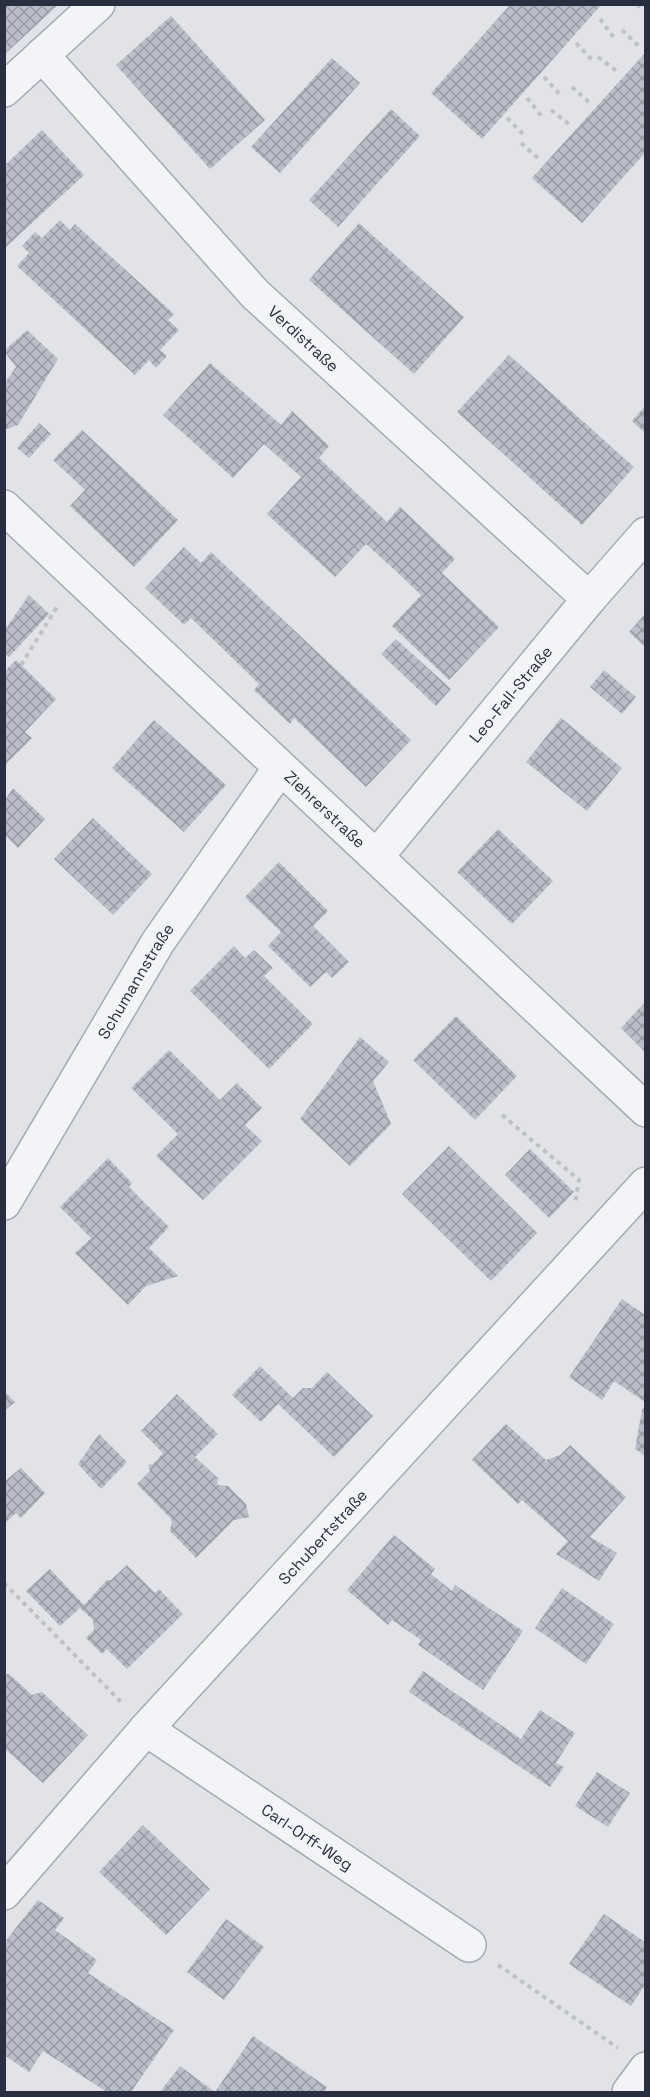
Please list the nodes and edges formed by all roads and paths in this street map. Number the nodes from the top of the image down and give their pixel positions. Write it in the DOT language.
graph roads {
  1 [pos="98,4"];
  2 [pos="637,4"];
  3 [pos="641,9"];
  4 [pos="600,19"];
  5 [pos="622,30"];
  6 [pos="615,39"];
  7 [pos="576,43"];
  8 [pos="639,46"];
  9 [pos="42,55"];
  10 [pos="598,57"];
  11 [pos="594,63"];
  12 [pos="618,72"];
  13 [pos="544,77"];
  14 [pos="572,87"];
  15 [pos="4,90"];
  16 [pos="562,97"];
  17 [pos="527,98"];
  18 [pos="590,103"];
  19 [pos="551,110"];
  20 [pos="507,118"];
  21 [pos="543,118"];
  22 [pos="570,125"];
  23 [pos="526,137"];
  24 [pos="521,143"];
  25 [pos="539,159"];
  26 [pos="4,507"];
  27 [pos="645,534"];
  28 [pos="77,576"];
  29 [pos="589,599"];
  30 [pos="21,665"];
  31 [pos="280,768"];
  32 [pos="377,856"];
  33 [pos="645,1110"];
  34 [pos="502,1115"];
  35 [pos="645,1184"];
  36 [pos="4,1203"];
  37 [pos="597,1237"];
  38 [pos="4,1583"];
  39 [pos="146,1729"];
  40 [pos="4,1893"];
  41 [pos="468,1945"];
  42 [pos="636,2061"];
  43 [pos="629,2092"];
  1 -- 9 [label="street"];
  2 -- 3 [label="path"];
  4 -- 6 [label="path"];
  5 -- 8 [label="path"];
  7 -- 11 [label="path"];
  9 -- 15 [label="street"];
  9 -- 29 [label="street, Verdistraße"];
  10 -- 12 [label="path"];
  13 -- 16 [label="path"];
  14 -- 18 [label="path"];
  17 -- 21 [label="path"];
  19 -- 22 [label="path"];
  20 -- 23 [label="path"];
  24 -- 25 [label="path"];
  26 -- 28 [label="street, Ziehrerstraße"];
  27 -- 29 [label="street, Leo-Fall-Straße"];
  28 -- 30 [label="path"];
  28 -- 31 [label="street, Ziehrerstraße"];
  29 -- 32 [label="street, Leo-Fall-Straße"];
  31 -- 32 [label="street, Ziehrerstraße"];
  31 -- 36 [label="street, Schumannstraße"];
  32 -- 33 [label="street, Ziehrerstraße"];
  34 -- 37 [label="path"];
  35 -- 37 [label="street, Schubertstraße"];
  37 -- 39 [label="street, Schubertstraße"];
  38 -- 39 [label="path"];
  39 -- 40 [label="street, Schubertstraße"];
  39 -- 41 [label="street, Carl-Orff-Weg"];
  41 -- 42 [label="path"];
  42 -- 43 [label="street"];
}
